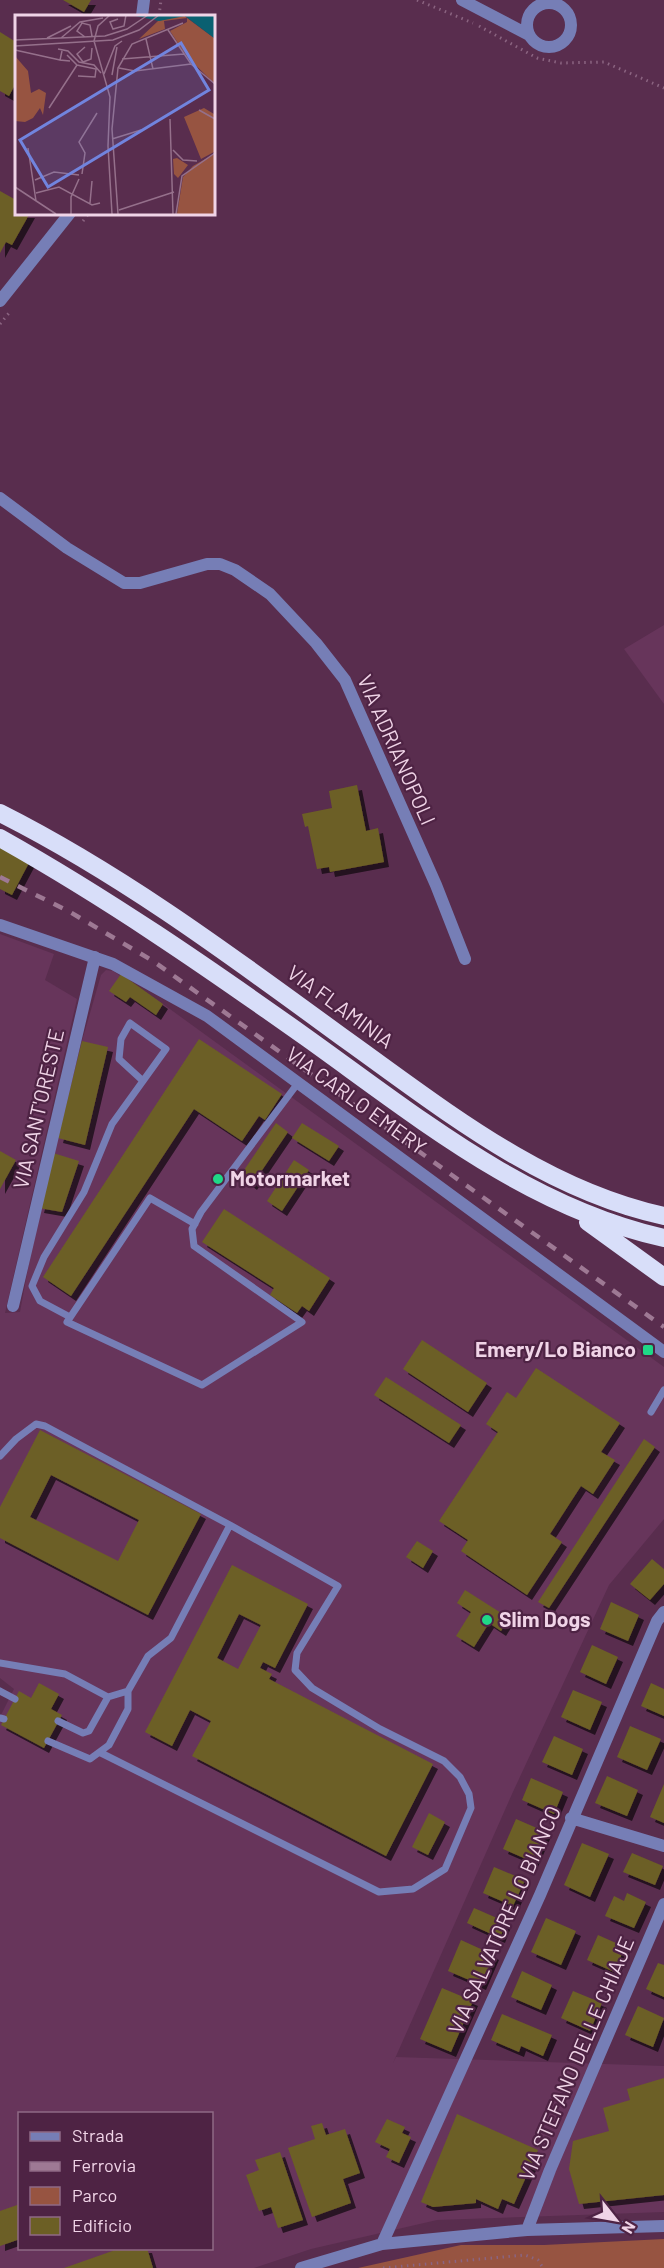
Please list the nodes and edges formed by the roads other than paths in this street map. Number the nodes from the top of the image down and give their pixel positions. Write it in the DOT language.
graph roads {
  1 [pos="144,0"];
  2 [pos="462,0"];
  3 [pos="142,15"];
  4 [pos="527,21"];
  5 [pos="506,22"];
  6 [pos="529,35"];
  7 [pos="69,214"];
  8 [pos="0,301"];
  9 [pos="0,498"];
  10 [pos="0,813"];
  11 [pos="0,838"];
  12 [pos="0,925"];
  13 [pos="95,957"];
  14 [pos="465,959"];
  15 [pos="143,1081"];
  16 [pos="298,1083"];
  17 [pos="561,1204"];
  18 [pos="664,1216"];
  19 [pos="195,1224"];
  20 [pos="664,1238"];
  21 [pos="664,1277"];
  22 [pos="13,1306"];
  23 [pos="70,1317"];
  24 [pos="664,1352"];
  25 [pos="664,1390"];
  26 [pos="651,1412"];
  27 [pos="0,1456"];
  28 [pos="230,1525"];
  29 [pos="664,1612"];
  30 [pos="0,1663"];
  31 [pos="0,1690"];
  32 [pos="128,1692"];
  33 [pos="108,1697"];
  34 [pos="15,1698"];
  35 [pos="58,1721"];
  36 [pos="48,1741"];
  37 [pos="101,1753"];
  38 [pos="571,1818"];
  39 [pos="664,1846"];
  40 [pos="664,1904"];
  41 [pos="664,2226"];
  42 [pos="527,2230"];
  43 [pos="382,2244"];
  44 [pos="301,2268"];
  1 -- 3 [label="street"];
  2 -- 5 [label="street"];
  4 -- 5 [label="street"];
  4 -- 6 [label="street"];
  4 -- 6 [label="street"];
  5 -- 6 [label="street"];
  7 -- 8 [label="street"];
  9 -- 14 [label="street, VIA ADRIANOPOLI"];
  10 -- 18 [label="highway, VIA FLAMINIA"];
  11 -- 17 [label="highway, VIA FLAMINIA"];
  12 -- 13 [label="street, VIA CARLO EMERY"];
  13 -- 16 [label="street, VIA CARLO EMERY"];
  13 -- 22 [label="street, VIA SANT'ORESTE"];
  15 -- 15 [label="lane"];
  15 -- 23 [label="lane"];
  16 -- 19 [label="lane"];
  16 -- 24 [label="street, VIA CARLO EMERY"];
  17 -- 20 [label="highway, VIA FLAMINIA"];
  17 -- 21 [label="highway"];
  19 -- 23 [label="lane"];
  19 -- 23 [label="lane"];
  25 -- 26 [label="lane"];
  27 -- 28 [label="lane"];
  28 -- 32 [label="lane"];
  28 -- 37 [label="lane"];
  29 -- 38 [label="street, VIA SALVATORE LO BIANCO"];
  30 -- 33 [label="lane"];
  31 -- 34 [label="lane"];
  32 -- 33 [label="lane"];
  32 -- 37 [label="lane"];
  33 -- 35 [label="lane"];
  36 -- 37 [label="lane"];
  38 -- 39 [label="street"];
  38 -- 43 [label="street, VIA SALVATORE LO BIANCO"];
  40 -- 42 [label="street, VIA STEFANO DELLE CHIAJE"];
  41 -- 42 [label="street"];
  42 -- 43 [label="street"];
  43 -- 44 [label="street"];
}
